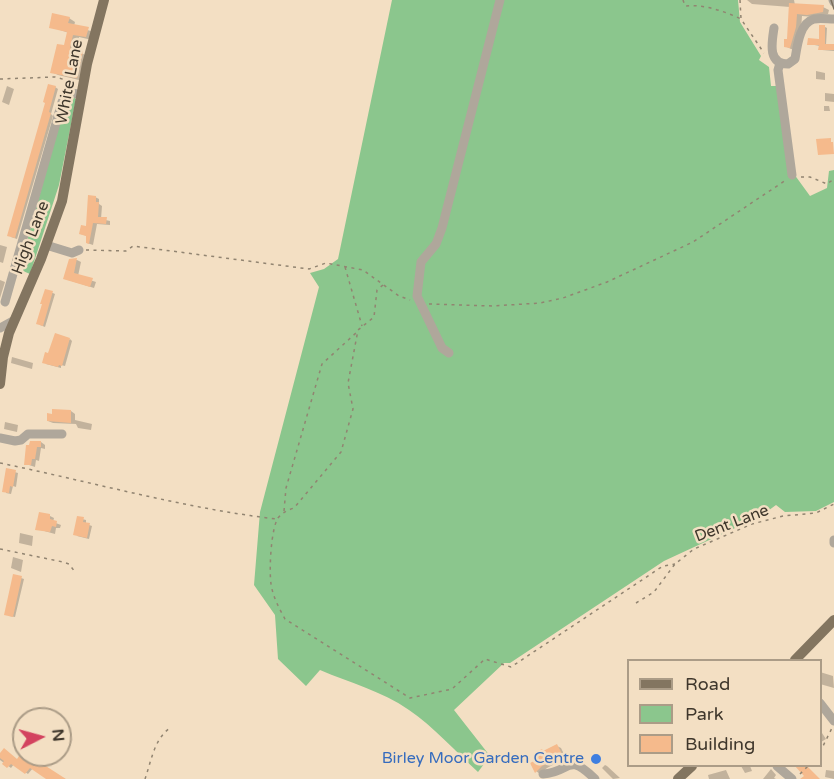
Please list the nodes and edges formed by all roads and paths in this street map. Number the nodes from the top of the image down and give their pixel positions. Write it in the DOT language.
graph roads {
  1 [pos="104,0"];
  2 [pos="500,0"];
  3 [pos="684,0"];
  4 [pos="740,0"];
  5 [pos="741,19"];
  6 [pos="834,19"];
  7 [pos="774,28"];
  8 [pos="776,59"];
  9 [pos="0,79"];
  10 [pos="82,89"];
  11 [pos="69,171"];
  12 [pos="792,175"];
  13 [pos="834,179"];
  14 [pos="46,245"];
  15 [pos="79,250"];
  16 [pos="345,267"];
  17 [pos="383,285"];
  18 [pos="5,302"];
  19 [pos="421,304"];
  20 [pos="13,321"];
  21 [pos="362,327"];
  22 [pos="0,328"];
  23 [pos="358,330"];
  24 [pos="449,353"];
  25 [pos="2,356"];
  26 [pos="0,384"];
  27 [pos="62,434"];
  28 [pos="0,438"];
  29 [pos="0,463"];
  30 [pos="834,504"];
  31 [pos="284,512"];
  32 [pos="277,519"];
  33 [pos="0,549"];
  34 [pos="675,564"];
  35 [pos="75,572"];
  36 [pos="636,603"];
  37 [pos="834,620"];
  38 [pos="796,659"];
  39 [pos="822,706"];
  40 [pos="834,722"];
  41 [pos="170,728"];
  42 [pos="822,748"];
  43 [pos="690,767"];
  44 [pos="779,767"];
  45 [pos="805,767"];
  46 [pos="543,774"];
  47 [pos="791,778"];
  48 [pos="145,779"];
  49 [pos="595,779"];
  50 [pos="678,779"];
  1 -- 10 [label="main road, White Lane"];
  2 -- 19 [label="street"];
  3 -- 5 [label="path"];
  4 -- 5 [label="path"];
  5 -- 8 [label="path"];
  6 -- 8 [label="street"];
  7 -- 8 [label="street"];
  8 -- 12 [label="street"];
  9 -- 10 [label="path"];
  10 -- 11 [label="main road, White Lane"];
  10 -- 18 [label="street"];
  11 -- 14 [label="main road, High Lane"];
  12 -- 13 [label="path"];
  12 -- 19 [label="path"];
  14 -- 15 [label="street"];
  14 -- 20 [label="main road, High Lane"];
  15 -- 16 [label="path"];
  16 -- 17 [label="path"];
  16 -- 21 [label="path"];
  17 -- 19 [label="path"];
  17 -- 21 [label="path"];
  19 -- 24 [label="street"];
  20 -- 22 [label="street"];
  20 -- 25 [label="main road, High Lane"];
  21 -- 23 [label="path"];
  23 -- 31 [label="path"];
  23 -- 31 [label="path"];
  25 -- 26 [label="main road, High Lane"];
  27 -- 28 [label="street"];
  29 -- 32 [label="path"];
  30 -- 34 [label="path, Dent Lane"];
  31 -- 32 [label="path"];
  32 -- 34 [label="path"];
  33 -- 35 [label="path"];
  34 -- 36 [label="path"];
  37 -- 38 [label="main road"];
  39 -- 40 [label="street"];
  40 -- 42 [label="path"];
  41 -- 48 [label="path"];
  43 -- 50 [label="main road"];
  44 -- 47 [label="street"];
  45 -- 47 [label="path"];
  46 -- 49 [label="street"];
}
